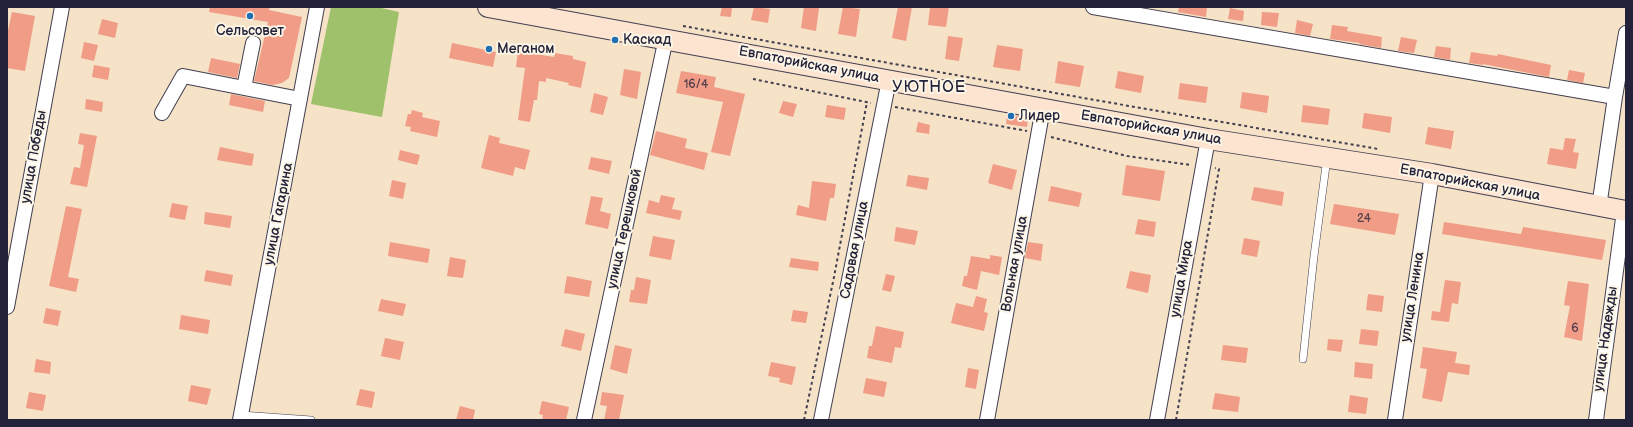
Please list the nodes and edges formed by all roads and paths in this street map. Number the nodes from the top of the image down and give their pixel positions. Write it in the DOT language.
graph roads {
  1 [pos="62,7"];
  2 [pos="317,7"];
  3 [pos="488,7"];
  4 [pos="1093,7"];
  5 [pos="673,32"];
  6 [pos="1626,33"];
  7 [pos="253,43"];
  8 [pos="753,79"];
  9 [pos="889,80"];
  10 [pos="244,88"];
  11 [pos="1615,97"];
  12 [pos="300,99"];
  13 [pos="867,102"];
  14 [pos="884,105"];
  15 [pos="1043,108"];
  16 [pos="162,113"];
  17 [pos="1039,134"];
  18 [pos="1208,139"];
  19 [pos="1384,150"];
  20 [pos="1327,158"];
  21 [pos="1203,167"];
  22 [pos="1432,174"];
  23 [pos="1599,207"];
  24 [pos="1625,211"];
  25 [pos="7,307"];
  26 [pos="1303,359"];
  27 [pos="240,418"];
  28 [pos="311,420"];
  29 [pos="584,420"];
  30 [pos="804,420"];
  31 [pos="822,420"];
  32 [pos="987,420"];
  33 [pos="1157,420"];
  34 [pos="1176,420"];
  35 [pos="1395,420"];
  36 [pos="1596,420"];
  1 -- 25 [label="street, улица Победы"];
  2 -- 12 [label="street, улица Гагарина"];
  3 -- 5 [label="main road, Евпаторийская улица"];
  4 -- 11 [label="street"];
  5 -- 9 [label="main road, Евпаторийская улица"];
  5 -- 19 [label="path"];
  5 -- 29 [label="street, улица Терешковой"];
  6 -- 11 [label="street"];
  7 -- 10 [label="street"];
  8 -- 13 [label="path"];
  9 -- 14 [label="street, Садовая улица"];
  9 -- 15 [label="main road, Евпаторийская улица"];
  10 -- 12 [label="street"];
  10 -- 16 [label="street"];
  11 -- 23 [label="street"];
  12 -- 27 [label="street, улица Гагарина"];
  13 -- 14 [label="path"];
  13 -- 30 [label="path"];
  14 -- 17 [label="path"];
  14 -- 31 [label="street, Садовая улица"];
  15 -- 17 [label="street, Вольная улица"];
  15 -- 18 [label="main road, Евпаторийская улица"];
  17 -- 21 [label="path"];
  17 -- 32 [label="street, Вольная улица"];
  18 -- 20 [label="main road, Евпаторийская улица"];
  18 -- 21 [label="street, улица Мира"];
  20 -- 22 [label="main road, Евпаторийская улица"];
  20 -- 26 [label="lane"];
  21 -- 33 [label="street, улица Мира"];
  21 -- 34 [label="path"];
  22 -- 23 [label="main road, Евпаторийская улица"];
  22 -- 35 [label="street, улица Ленина"];
  23 -- 24 [label="main road, Евпаторийская улица"];
  24 -- 36 [label="street, улица Надежды"];
  27 -- 28 [label="lane"];
}
